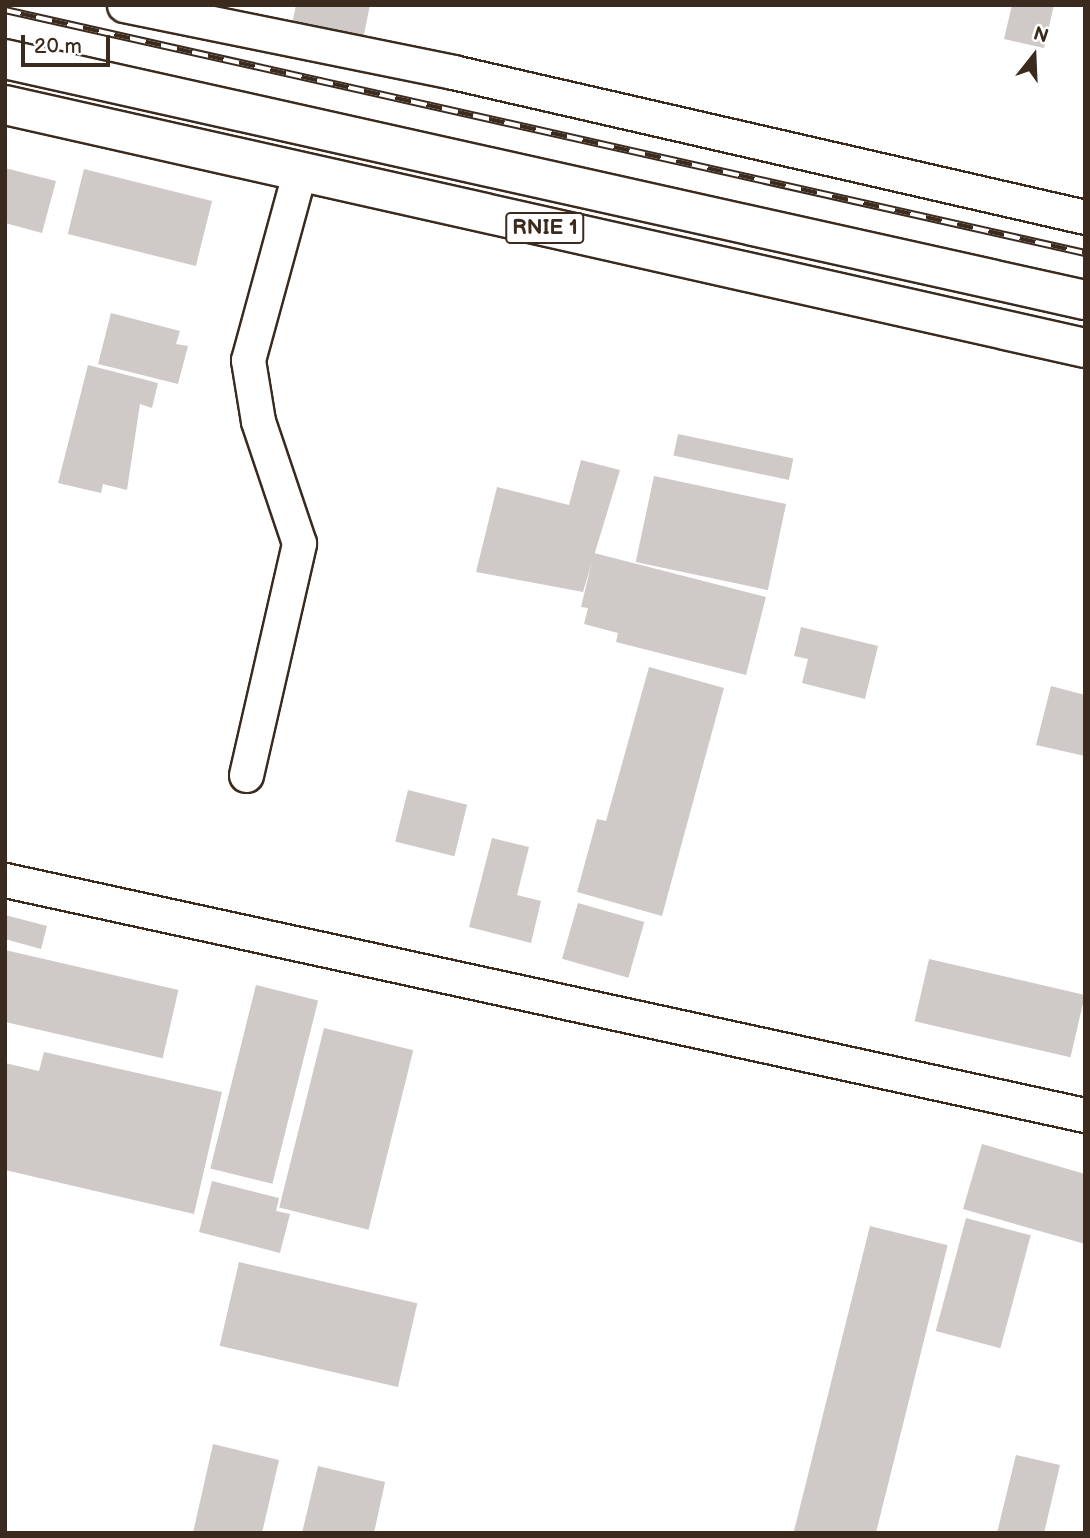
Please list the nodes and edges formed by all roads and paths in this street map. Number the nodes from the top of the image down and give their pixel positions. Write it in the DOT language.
graph roads {
  1 [pos="124,5"];
  2 [pos="5,59"];
  3 [pos="5,105"];
  4 [pos="299,174"];
  5 [pos="1085,217"];
  6 [pos="1085,300"];
  7 [pos="1085,348"];
  8 [pos="246,775"];
  9 [pos="5,880"];
  10 [pos="1085,1115"];
  1 -- 5 [label="street"];
  2 -- 6 [label="highway, RNIE 1"];
  3 -- 4 [label="highway, RNIE 1"];
  4 -- 7 [label="highway, RNIE 1"];
  4 -- 8 [label="street"];
  9 -- 10 [label="street"];
}
